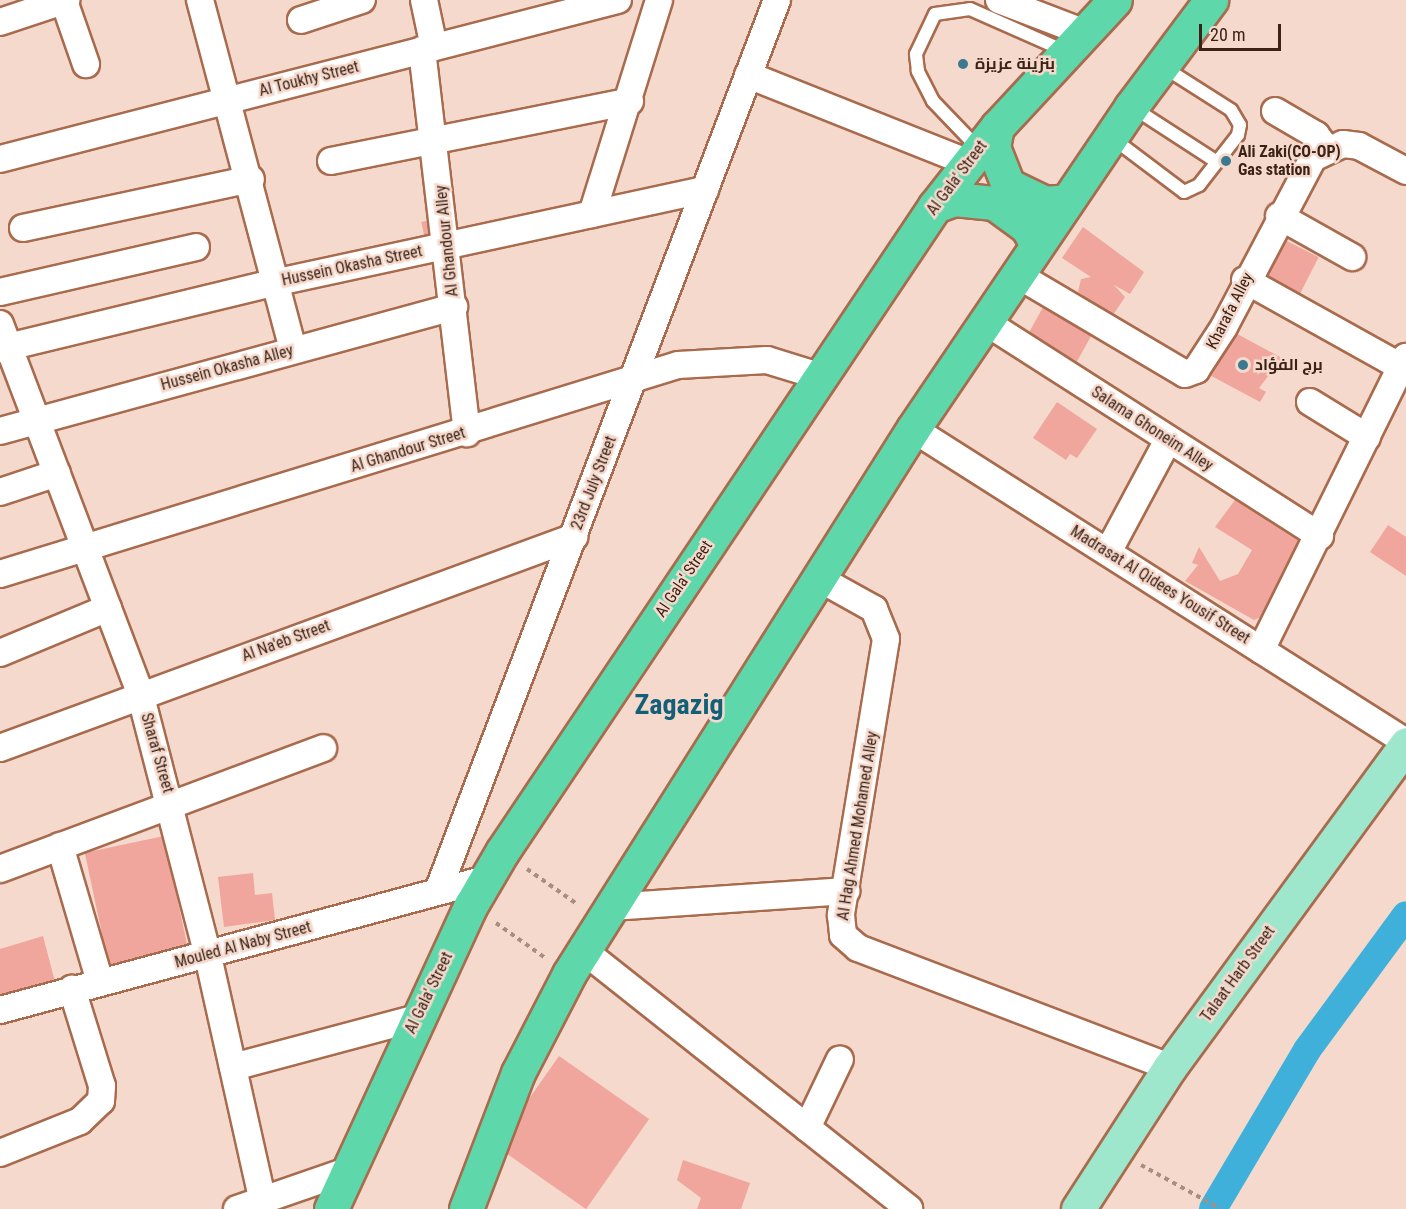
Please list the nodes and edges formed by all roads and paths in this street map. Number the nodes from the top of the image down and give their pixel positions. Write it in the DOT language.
graph roads {
  1 [pos="65,0"];
  2 [pos="200,0"];
  3 [pos="362,0"];
  4 [pos="424,0"];
  5 [pos="659,0"];
  6 [pos="777,0"];
  7 [pos="999,0"];
  8 [pos="1115,0"];
  9 [pos="1211,0"];
  10 [pos="613,1"];
  11 [pos="301,20"];
  12 [pos="0,22"];
  13 [pos="1075,42"];
  14 [pos="428,48"];
  15 [pos="86,64"];
  16 [pos="1160,65"];
  17 [pos="748,75"];
  18 [pos="231,99"];
  19 [pos="630,101"];
  20 [pos="1131,107"];
  21 [pos="1275,111"];
  22 [pos="1110,136"];
  23 [pos="437,139"];
  24 [pos="982,146"];
  25 [pos="1327,149"];
  26 [pos="0,159"];
  27 [pos="332,161"];
  28 [pos="1217,162"];
  29 [pos="1406,171"];
  30 [pos="252,179"];
  31 [pos="705,190"];
  32 [pos="1066,201"];
  33 [pos="935,206"];
  34 [pos="592,214"];
  35 [pos="1279,216"];
  36 [pos="23,228"];
  37 [pos="1037,244"];
  38 [pos="448,246"];
  39 [pos="196,247"];
  40 [pos="1352,257"];
  41 [pos="1016,274"];
  42 [pos="1245,280"];
  43 [pos="278,282"];
  44 [pos="0,292"];
  45 [pos="454,307"];
  46 [pos="984,321"];
  47 [pos="3,340"];
  48 [pos="293,349"];
  49 [pos="1403,362"];
  50 [pos="819,376"];
  51 [pos="635,378"];
  52 [pos="1310,402"];
  53 [pos="37,420"];
  54 [pos="913,429"];
  55 [pos="0,432"];
  56 [pos="467,433"];
  57 [pos="1367,437"];
  58 [pos="1168,440"];
  59 [pos="57,473"];
  60 [pos="0,492"];
  61 [pos="1320,536"];
  62 [pos="574,537"];
  63 [pos="84,547"];
  64 [pos="1108,552"];
  65 [pos="0,574"];
  66 [pos="820,579"];
  67 [pos="108,608"];
  68 [pos="1261,650"];
  69 [pos="0,653"];
  70 [pos="140,693"];
  71 [pos="1406,743"];
  72 [pos="0,748"];
  73 [pos="322,748"];
  74 [pos="171,802"];
  75 [pos="60,846"];
  76 [pos="502,852"];
  77 [pos="0,869"];
  78 [pos="438,891"];
  79 [pos="846,891"];
  80 [pos="479,892"];
  81 [pos="607,915"];
  82 [pos="208,956"];
  83 [pos="577,963"];
  84 [pos="100,982"];
  85 [pos="72,989"];
  86 [pos="0,1010"];
  87 [pos="417,1018"];
  88 [pos="840,1059"];
  89 [pos="233,1067"];
  90 [pos="1170,1067"];
  91 [pos="807,1128"];
  92 [pos="0,1153"];
  93 [pos="1135,1161"];
  94 [pos="344,1172"];
  95 [pos="262,1198"];
  96 [pos="237,1209"];
  97 [pos="331,1209"];
  98 [pos="466,1209"];
  99 [pos="909,1209"];
  100 [pos="1078,1209"];
  101 [pos="1221,1209"];
  1 -- 12 [label="street"];
  1 -- 15 [label="street"];
  2 -- 18 [label="street"];
  3 -- 11 [label="street"];
  4 -- 14 [label="street, Al Ghandour Alley"];
  5 -- 19 [label="street"];
  6 -- 17 [label="street, 23rd July Street"];
  7 -- 13 [label="street"];
  8 -- 13 [label="highway, Al Gala' Street"];
  9 -- 16 [label="highway"];
  10 -- 14 [label="street, Al Toukhy Street"];
  13 -- 24 [label="highway, Al Gala' Street"];
  13 -- 24 [label="lane"];
  14 -- 18 [label="street, Al Toukhy Street"];
  14 -- 23 [label="street, Al Ghandour Alley"];
  16 -- 20 [label="highway"];
  16 -- 28 [label="lane"];
  17 -- 24 [label="street"];
  17 -- 31 [label="street, 23rd July Street"];
  18 -- 26 [label="street, Al Toukhy Street"];
  18 -- 30 [label="street"];
  19 -- 23 [label="street"];
  19 -- 34 [label="street"];
  20 -- 22 [label="highway"];
  20 -- 28 [label="lane"];
  21 -- 25 [label="street"];
  22 -- 28 [label="lane"];
  22 -- 32 [label="highway"];
  23 -- 27 [label="street"];
  23 -- 38 [label="street, Al Ghandour Alley"];
  24 -- 32 [label="highway"];
  24 -- 33 [label="highway, Al Gala' Street"];
  25 -- 29 [label="street"];
  25 -- 35 [label="street, Kharafa Alley"];
  30 -- 36 [label="street"];
  30 -- 43 [label="street"];
  31 -- 34 [label="street, Hussein Okasha Street"];
  31 -- 51 [label="street, 23rd July Street"];
  32 -- 37 [label="highway"];
  33 -- 37 [label="highway"];
  33 -- 50 [label="highway, Al Gala' Street"];
  34 -- 38 [label="street, Hussein Okasha Street"];
  35 -- 40 [label="street"];
  35 -- 42 [label="street, Kharafa Alley"];
  37 -- 41 [label="highway"];
  38 -- 43 [label="street, Hussein Okasha Street"];
  38 -- 45 [label="street, Al Ghandour Alley"];
  39 -- 44 [label="street"];
  41 -- 42 [label="street, Kharafa Alley"];
  41 -- 46 [label="highway"];
  42 -- 49 [label="street"];
  43 -- 47 [label="street, Hussein Okasha Street"];
  43 -- 48 [label="street"];
  45 -- 48 [label="street, Hussein Okasha Alley"];
  45 -- 56 [label="street, Al Ghandour Alley"];
  46 -- 54 [label="highway"];
  46 -- 58 [label="street, Salama Ghoneim Alley"];
  47 -- 53 [label="street, Sharaf Street"];
  48 -- 53 [label="street, Hussein Okasha Alley"];
  49 -- 57 [label="street"];
  50 -- 51 [label="street, Al Ghandour Street"];
  50 -- 76 [label="highway, Al Gala' Street"];
  51 -- 56 [label="street, Al Ghandour Street"];
  51 -- 62 [label="street, 23rd July Street"];
  52 -- 57 [label="street"];
  53 -- 55 [label="street, Hussein Okasha Alley"];
  53 -- 59 [label="street, Sharaf Street"];
  54 -- 64 [label="street, Madrasat Al Qidees Yousif Street"];
  54 -- 66 [label="highway"];
  56 -- 63 [label="street, Al Ghandour Street"];
  57 -- 61 [label="street"];
  58 -- 61 [label="street, Salama Ghoneim Alley"];
  58 -- 64 [label="street"];
  59 -- 60 [label="street"];
  59 -- 63 [label="street, Sharaf Street"];
  61 -- 68 [label="street"];
  62 -- 70 [label="street, Al Na'eb Street"];
  62 -- 78 [label="street, 23rd July Street"];
  63 -- 65 [label="street, Al Ghandour Street"];
  63 -- 67 [label="street, Sharaf Street"];
  64 -- 68 [label="street, Madrasat Al Qidees Yousif Street"];
  66 -- 79 [label="street, Al Hag Ahmed Mohamed Alley"];
  66 -- 81 [label="highway"];
  67 -- 69 [label="street"];
  67 -- 70 [label="street, Sharaf Street"];
  68 -- 71 [label="street, Madrasat Al Qidees Yousif Street"];
  70 -- 72 [label="street, Al Na'eb Street"];
  70 -- 74 [label="street, Sharaf Street"];
  71 -- 90 [label="main road, Talaat Harb Street"];
  73 -- 74 [label="street"];
  74 -- 75 [label="street"];
  74 -- 82 [label="street, Sharaf Street"];
  75 -- 77 [label="street"];
  75 -- 84 [label="street"];
  76 -- 80 [label="highway, Al Gala' Street"];
  76 -- 81 [label="path"];
  78 -- 80 [label="street, Mouled Al Naby Street"];
  78 -- 82 [label="street, Mouled Al Naby Street"];
  79 -- 81 [label="street"];
  79 -- 90 [label="street, Al Hag Ahmed Mohamed Alley"];
  80 -- 83 [label="path"];
  80 -- 87 [label="highway, Al Gala' Street"];
  81 -- 83 [label="highway"];
  82 -- 84 [label="street, Mouled Al Naby Street"];
  82 -- 89 [label="street, Sharaf Street"];
  83 -- 91 [label="street"];
  83 -- 98 [label="highway"];
  84 -- 85 [label="street, Mouled Al Naby Street"];
  85 -- 86 [label="street, Mouled Al Naby Street"];
  85 -- 92 [label="street"];
  87 -- 89 [label="street"];
  87 -- 94 [label="highway, Al Gala' Street"];
  88 -- 91 [label="street"];
  89 -- 95 [label="street, Sharaf Street"];
  90 -- 100 [label="main road, Talaat Harb Street"];
  91 -- 99 [label="street"];
  93 -- 101 [label="path"];
  94 -- 95 [label="street"];
  94 -- 97 [label="highway, Al Gala' Street"];
  95 -- 96 [label="street"];
}
